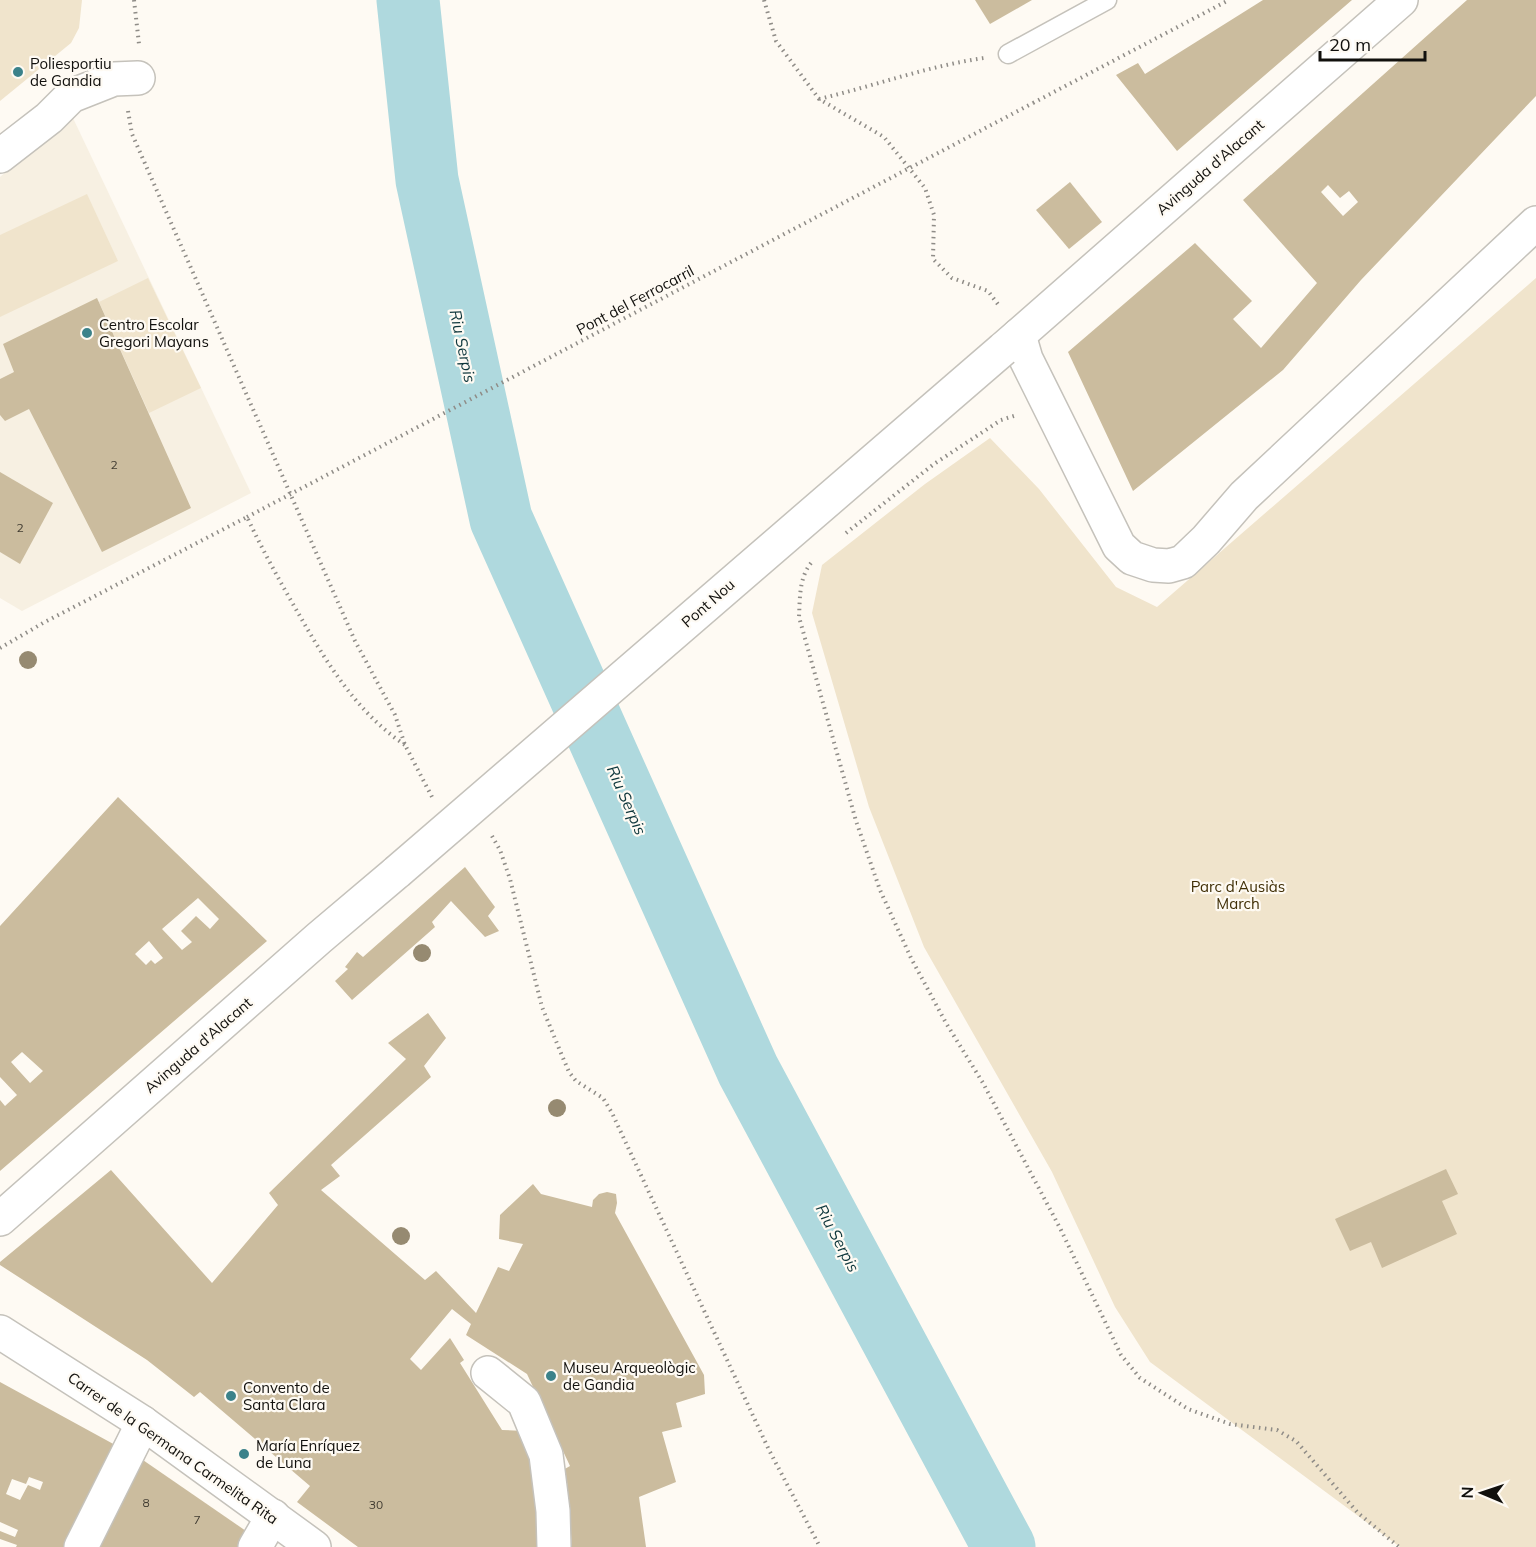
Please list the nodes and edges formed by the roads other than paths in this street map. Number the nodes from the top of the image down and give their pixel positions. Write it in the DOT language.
graph roads {
  1 [pos="1107,0"];
  2 [pos="1401,0"];
  3 [pos="1008,54"];
  4 [pos="138,78"];
  5 [pos="0,156"];
  6 [pos="1536,223"];
  7 [pos="1011,342"];
  8 [pos="397,872"];
  9 [pos="0,1219"];
  10 [pos="0,1332"];
  11 [pos="488,1373"];
  12 [pos="143,1423"];
  13 [pos="273,1516"];
  14 [pos="81,1547"];
  15 [pos="255,1547"];
  16 [pos="314,1547"];
  17 [pos="554,1547"];
  1 -- 3 [label="lane"];
  2 -- 7 [label="street, Avinguda d'Alacant"];
  4 -- 5 [label="street"];
  6 -- 7 [label="street"];
  7 -- 8 [label="street, Pont Nou, bridge"];
  8 -- 9 [label="street, Avinguda d'Alacant"];
  10 -- 12 [label="street, Carrer de la Germana Carmelita Rita"];
  11 -- 17 [label="street"];
  12 -- 13 [label="street, Carrer de la Germana Carmelita Rita"];
  12 -- 14 [label="street"];
  13 -- 15 [label="street"];
  13 -- 16 [label="street, Carrer de la Germana Carmelita Rita"];
}
